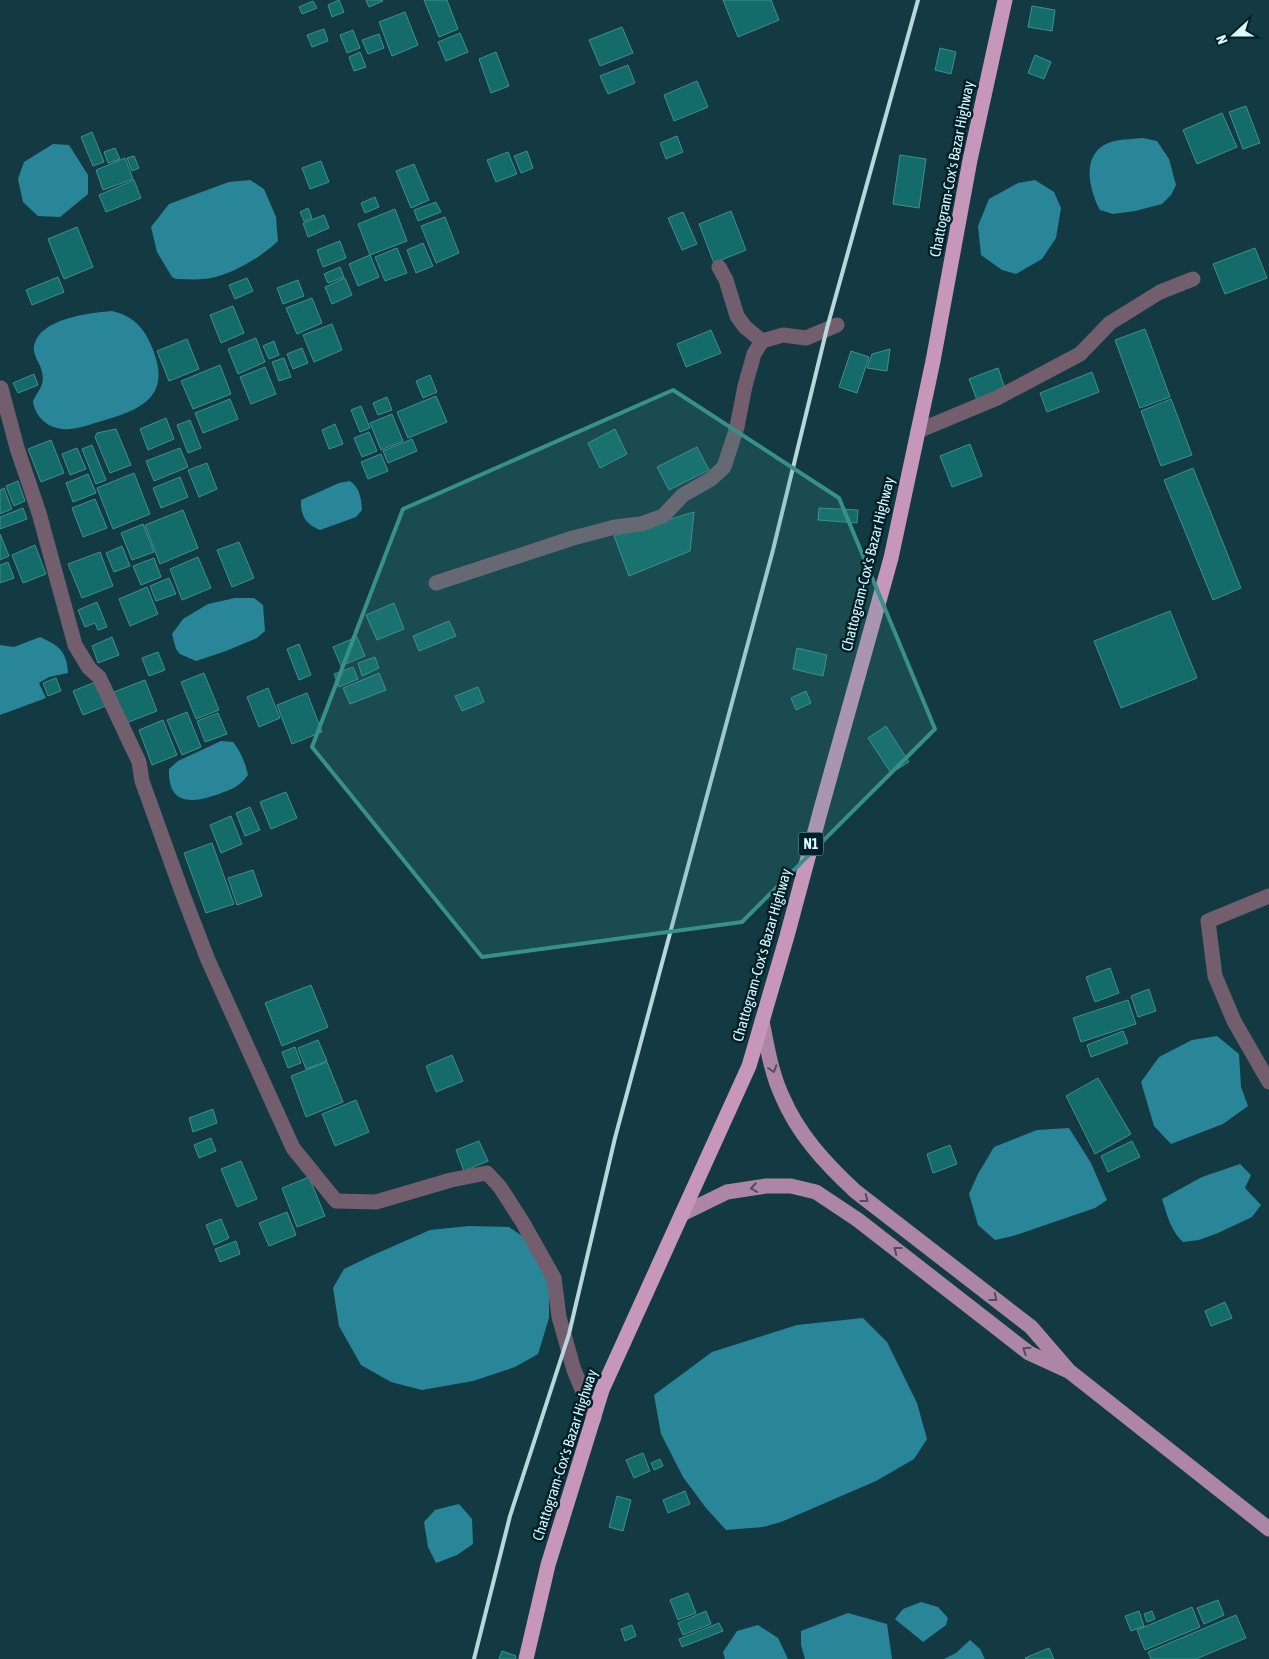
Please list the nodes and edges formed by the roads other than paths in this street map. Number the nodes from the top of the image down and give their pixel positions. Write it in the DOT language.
graph roads {
  1 [pos="1005,0"];
  2 [pos="719,267"];
  3 [pos="1193,279"];
  4 [pos="837,325"];
  5 [pos="762,341"];
  6 [pos="0,388"];
  7 [pos="918,431"];
  8 [pos="436,583"];
  9 [pos="1269,896"];
  10 [pos="762,1021"];
  11 [pos="1269,1082"];
  12 [pos="682,1214"];
  13 [pos="1069,1371"];
  14 [pos="594,1418"];
  15 [pos="1269,1529"];
  16 [pos="526,1659"];
  1 -- 7 [label="highway, Chattogram-Cox's Bazar Highway / N1"];
  2 -- 5 [label="street"];
  3 -- 7 [label="street"];
  4 -- 5 [label="street"];
  5 -- 8 [label="street"];
  6 -- 14 [label="street"];
  7 -- 10 [label="highway, Chattogram-Cox's Bazar Highway / N1"];
  9 -- 11 [label="street"];
  10 -- 12 [label="highway, Chattogram-Cox's Bazar Highway / N1"];
  10 -- 13 [label="main road, one-way"];
  13 -- 12 [label="main road, one-way"];
  12 -- 14 [label="highway, Chattogram-Cox's Bazar Highway / N1"];
  13 -- 15 [label="main road"];
  14 -- 16 [label="highway, Chattogram-Cox's Bazar Highway / N1"];
}
